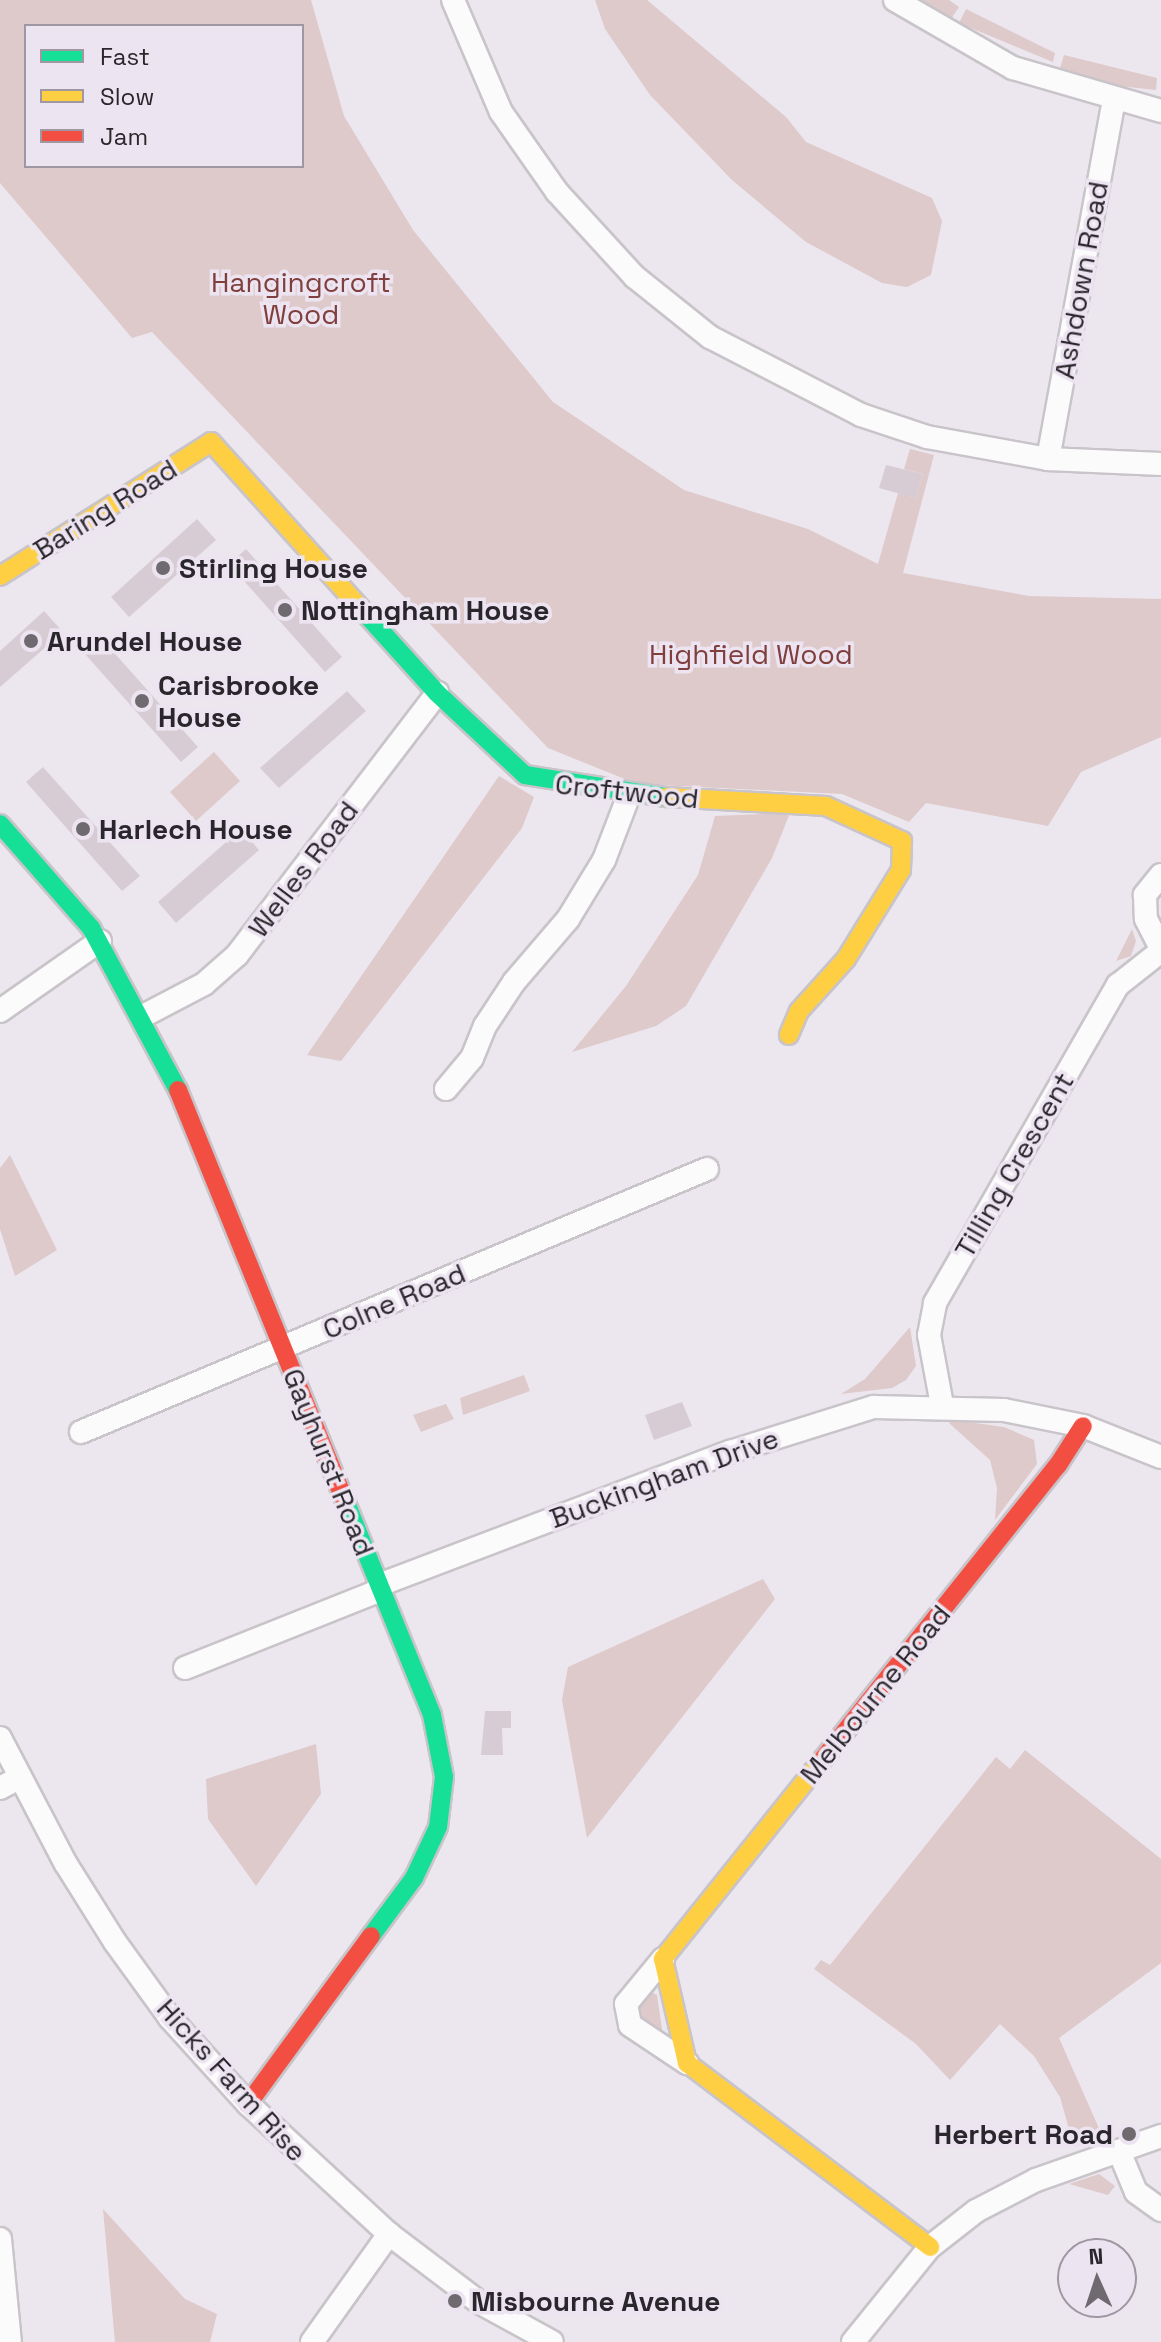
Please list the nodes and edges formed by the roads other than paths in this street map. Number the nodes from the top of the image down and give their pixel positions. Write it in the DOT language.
graph roads {
  1 [pos="453,0"];
  2 [pos="895,0"];
  3 [pos="1114,101"];
  4 [pos="1161,111"];
  5 [pos="211,442"];
  6 [pos="1048,459"];
  7 [pos="1161,464"];
  8 [pos="0,576"];
  9 [pos="437,693"];
  10 [pos="629,795"];
  11 [pos="0,824"];
  12 [pos="1161,875"];
  13 [pos="100,941"];
  14 [pos="1161,950"];
  15 [pos="0,1011"];
  16 [pos="143,1016"];
  17 [pos="789,1035"];
  18 [pos="446,1089"];
  19 [pos="707,1169"];
  20 [pos="282,1348"];
  21 [pos="942,1405"];
  22 [pos="1083,1426"];
  23 [pos="81,1432"];
  24 [pos="1161,1457"];
  25 [pos="381,1588"];
  26 [pos="185,1668"];
  27 [pos="0,1738"];
  28 [pos="9,1783"];
  29 [pos="663,1959"];
  30 [pos="687,2063"];
  31 [pos="248,2104"];
  32 [pos="1161,2136"];
  33 [pos="1119,2151"];
  34 [pos="1161,2210"];
  35 [pos="389,2234"];
  36 [pos="0,2239"];
  37 [pos="930,2247"];
  38 [pos="10,2342"];
  39 [pos="312,2342"];
  40 [pos="552,2342"];
  41 [pos="853,2342"];
  1 -- 6 [label="street"];
  2 -- 3 [label="street"];
  3 -- 4 [label="street"];
  3 -- 6 [label="street, Ashdown Road"];
  5 -- 8 [label="street, Baring Road"];
  5 -- 9 [label="street, Croftwood"];
  6 -- 7 [label="street"];
  9 -- 10 [label="street, Croftwood"];
  9 -- 16 [label="street, Welles Road"];
  10 -- 17 [label="street, Croftwood"];
  10 -- 18 [label="street"];
  11 -- 13 [label="street, Gayhurst Road"];
  12 -- 14 [label="street"];
  13 -- 15 [label="street"];
  13 -- 16 [label="street, Gayhurst Road"];
  14 -- 21 [label="street, Tilling Crescent"];
  16 -- 20 [label="street, Gayhurst Road"];
  19 -- 20 [label="street, Colne Road"];
  20 -- 23 [label="street, Colne Road"];
  20 -- 25 [label="street, Gayhurst Road"];
  21 -- 22 [label="street, Buckingham Drive"];
  21 -- 25 [label="street, Buckingham Drive"];
  22 -- 24 [label="street, Buckingham Drive"];
  22 -- 29 [label="street, Melbourne Road"];
  25 -- 26 [label="street, Buckingham Drive"];
  25 -- 31 [label="street, Gayhurst Road"];
  27 -- 28 [label="street, Hicks Farm Rise"];
  28 -- 31 [label="street, Hicks Farm Rise"];
  29 -- 30 [label="street"];
  29 -- 30 [label="street, Melbourne Road"];
  30 -- 37 [label="street, Melbourne Road"];
  31 -- 35 [label="street, Hicks Farm Rise"];
  32 -- 33 [label="street"];
  33 -- 34 [label="street"];
  33 -- 37 [label="street"];
  35 -- 39 [label="street"];
  35 -- 40 [label="street, Hicks Farm Rise"];
  36 -- 38 [label="street"];
  37 -- 41 [label="street"];
}
